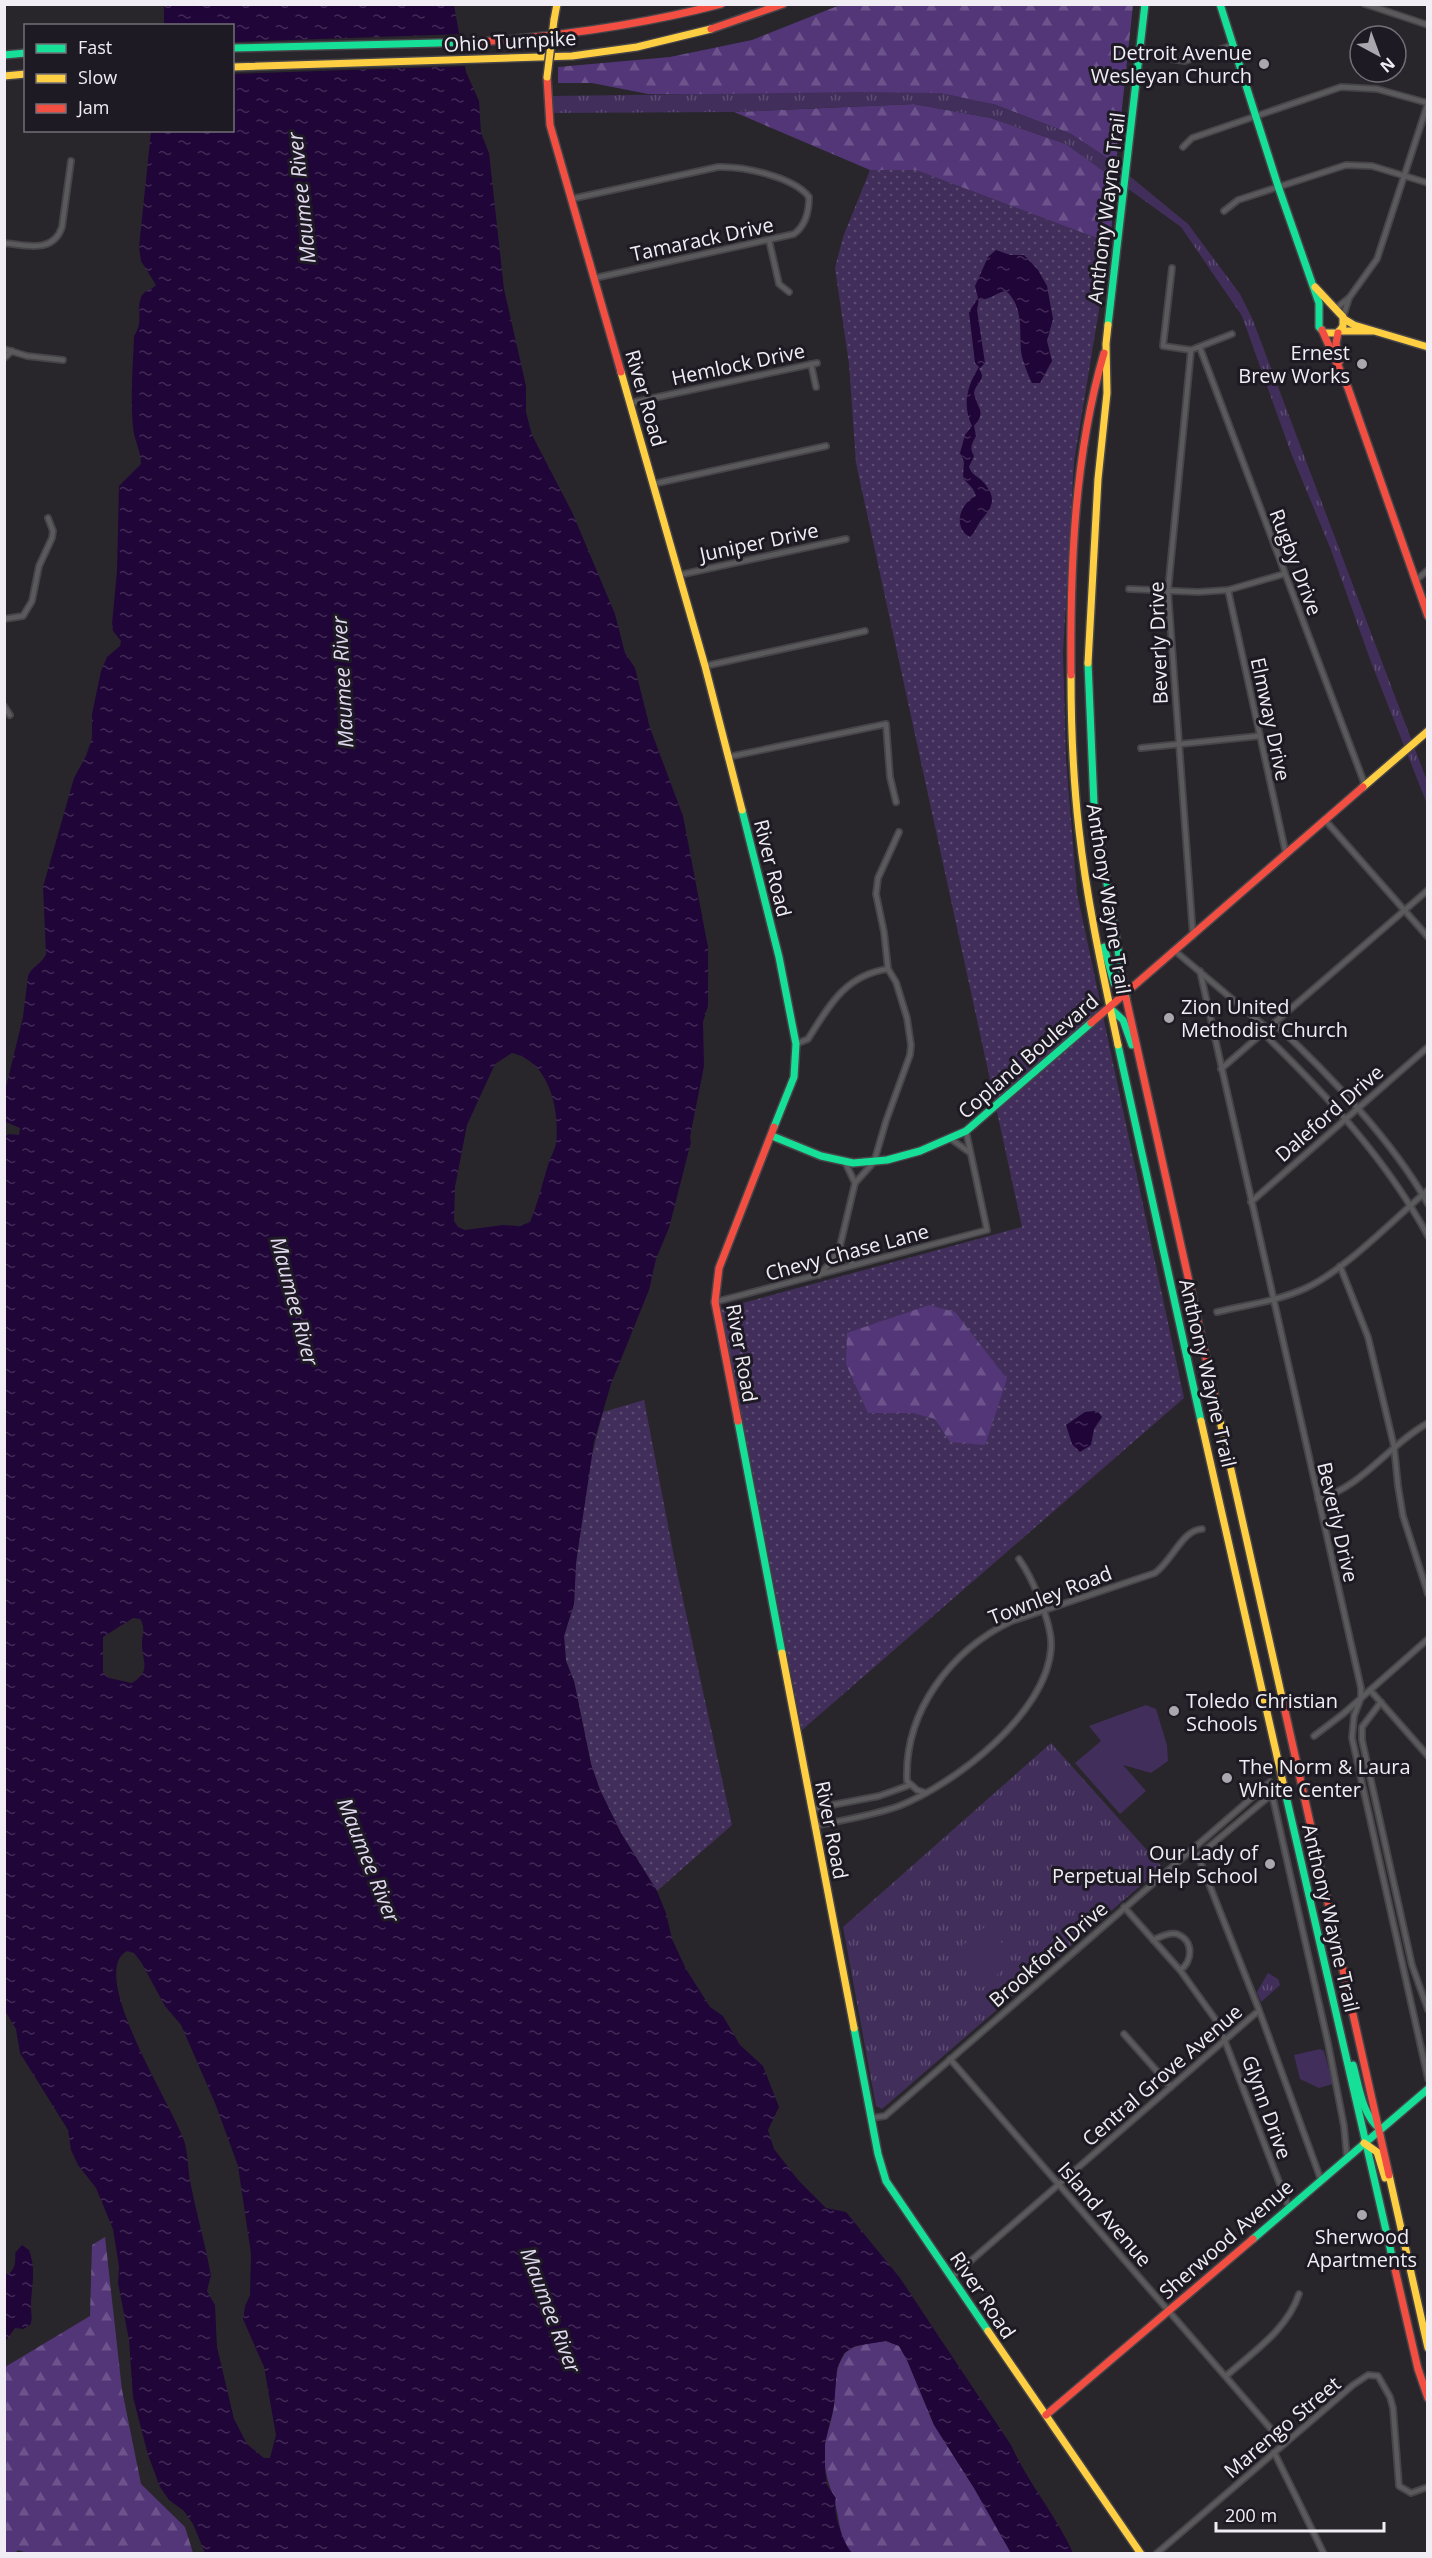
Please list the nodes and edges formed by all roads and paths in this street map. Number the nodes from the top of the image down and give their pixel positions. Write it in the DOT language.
graph roads {
  1 [pos="557,4"];
  2 [pos="721,4"];
  3 [pos="783,4"];
  4 [pos="1144,4"];
  5 [pos="1220,4"];
  6 [pos="1365,4"];
  7 [pos="1428,24"];
  8 [pos="1233,45"];
  9 [pos="234,48"];
  10 [pos="24,53"];
  11 [pos="4,55"];
  12 [pos="1171,59"];
  13 [pos="234,67"];
  14 [pos="24,74"];
  15 [pos="4,76"];
  16 [pos="1427,103"];
  17 [pos="1255,115"];
  18 [pos="1183,147"];
  19 [pos="71,161"];
  20 [pos="1404,176"];
  21 [pos="1428,183"];
  22 [pos="1278,186"];
  23 [pos="571,199"];
  24 [pos="1224,212"];
  25 [pos="769,240"];
  26 [pos="4,243"];
  27 [pos="1172,268"];
  28 [pos="595,278"];
  29 [pos="1313,284"];
  30 [pos="789,292"];
  31 [pos="1349,298"];
  32 [pos="1335,309"];
  33 [pos="1320,314"];
  34 [pos="1344,318"];
  35 [pos="1376,331"];
  36 [pos="1338,332"];
  37 [pos="1325,333"];
  38 [pos="1232,334"];
  39 [pos="1106,344"];
  40 [pos="1428,347"];
  41 [pos="1200,348"];
  42 [pos="4,349"];
  43 [pos="1191,350"];
  44 [pos="12,351"];
  45 [pos="4,358"];
  46 [pos="63,360"];
  47 [pos="818,363"];
  48 [pos="811,364"];
  49 [pos="1341,370"];
  50 [pos="816,387"];
  51 [pos="630,403"];
  52 [pos="826,446"];
  53 [pos="653,484"];
  54 [pos="48,518"];
  55 [pos="846,538"];
  56 [pos="1428,570"];
  57 [pos="1284,574"];
  58 [pos="679,575"];
  59 [pos="1415,581"];
  60 [pos="1129,589"];
  61 [pos="1228,590"];
  62 [pos="1168,591"];
  63 [pos="1428,616"];
  64 [pos="4,619"];
  65 [pos="865,631"];
  66 [pos="705,666"];
  67 [pos="4,706"];
  68 [pos="10,716"];
  69 [pos="1428,731"];
  70 [pos="1259,736"];
  71 [pos="1178,746"];
  72 [pos="1141,748"];
  73 [pos="728,757"];
  74 [pos="1365,785"];
  75 [pos="896,802"];
  76 [pos="1325,820"];
  77 [pos="899,832"];
  78 [pos="1286,854"];
  79 [pos="1428,890"];
  80 [pos="1088,892"];
  81 [pos="1404,910"];
  82 [pos="1193,936"];
  83 [pos="1428,937"];
  84 [pos="1175,951"];
  85 [pos="888,969"];
  86 [pos="1200,971"];
  87 [pos="1125,995"];
  88 [pos="1110,1008"];
  89 [pos="1274,1023"];
  90 [pos="1268,1029"];
  91 [pos="1263,1033"];
  92 [pos="796,1044"];
  93 [pos="1428,1047"];
  94 [pos="1221,1069"];
  95 [pos="1146,1087"];
  96 [pos="1356,1109"];
  97 [pos="1345,1119"];
  98 [pos="966,1131"];
  99 [pos="772,1136"];
  100 [pos="951,1139"];
  101 [pos="971,1154"];
  102 [pos="844,1162"];
  103 [pos="874,1162"];
  104 [pos="855,1183"];
  105 [pos="1428,1190"];
  106 [pos="1422,1195"];
  107 [pos="1251,1202"];
  108 [pos="1428,1204"];
  109 [pos="1411,1205"];
  110 [pos="1428,1236"];
  111 [pos="840,1246"];
  112 [pos="856,1265"];
  113 [pos="1340,1266"];
  114 [pos="819,1275"];
  115 [pos="1273,1299"];
  116 [pos="715,1302"];
  117 [pos="1217,1312"];
  118 [pos="1428,1423"];
  119 [pos="1394,1446"];
  120 [pos="1318,1499"];
  121 [pos="1202,1528"];
  122 [pos="1019,1558"];
  123 [pos="1428,1594"];
  124 [pos="1042,1610"];
  125 [pos="1428,1639"];
  126 [pos="1370,1690"];
  127 [pos="1361,1698"];
  128 [pos="1381,1702"];
  129 [pos="1314,1737"];
  130 [pos="1428,1756"];
  131 [pos="1270,1782"];
  132 [pos="910,1785"];
  133 [pos="926,1793"];
  134 [pos="811,1809"];
  135 [pos="814,1826"];
  136 [pos="1124,1907"];
  137 [pos="1153,1940"];
  138 [pos="1180,1970"];
  139 [pos="1335,2008"];
  140 [pos="1428,2010"];
  141 [pos="1256,2013"];
  142 [pos="1124,2034"];
  143 [pos="1226,2040"];
  144 [pos="950,2059"];
  145 [pos="1428,2079"];
  146 [pos="1171,2087"];
  147 [pos="1428,2089"];
  148 [pos="871,2118"];
  149 [pos="1380,2129"];
  150 [pos="1364,2143"];
  151 [pos="1347,2158"];
  152 [pos="1321,2180"];
  153 [pos="1059,2185"];
  154 [pos="1288,2208"];
  155 [pos="1410,2267"];
  156 [pos="951,2278"];
  157 [pos="1299,2294"];
  158 [pos="1168,2310"];
  159 [pos="1428,2348"];
  160 [pos="1226,2376"];
  161 [pos="1428,2398"];
  162 [pos="1046,2415"];
  163 [pos="1284,2444"];
  164 [pos="1275,2452"];
  165 [pos="1428,2487"];
  166 [pos="1141,2553"];
  167 [pos="1156,2553"];
  168 [pos="1324,2553"];
  1 -- 23 [label="main road, River Road, bridge"];
  2 -- 9 [label="main road, Ohio Turnpike"];
  3 -- 13 [label="main road, Ohio Turnpike"];
  4 -- 39 [label="main road, Anthony Wayne Trail"];
  5 -- 8 [label="main road"];
  6 -- 7 [label="street"];
  8 -- 12 [label="street"];
  8 -- 17 [label="main road"];
  10 -- 11 [label="main road"];
  14 -- 15 [label="main road"];
  16 -- 17 [label="street"];
  16 -- 20 [label="street"];
  17 -- 18 [label="street"];
  17 -- 22 [label="main road"];
  19 -- 26 [label="street"];
  20 -- 21 [label="street"];
  20 -- 22 [label="street"];
  20 -- 31 [label="street"];
  22 -- 24 [label="street"];
  22 -- 29 [label="main road"];
  23 -- 25 [label="street, Tamarack Drive"];
  23 -- 28 [label="main road, River Road"];
  25 -- 28 [label="street, Tamarack Drive"];
  25 -- 30 [label="street"];
  27 -- 43 [label="street"];
  28 -- 51 [label="main road, River Road"];
  29 -- 32 [label="main road"];
  29 -- 33 [label="main road"];
  31 -- 32 [label="street"];
  31 -- 34 [label="street"];
  32 -- 33 [label="main road"];
  32 -- 34 [label="main road"];
  33 -- 37 [label="main road"];
  34 -- 35 [label="main road"];
  34 -- 36 [label="main road"];
  35 -- 36 [label="main road"];
  35 -- 40 [label="main road"];
  36 -- 37 [label="main road"];
  36 -- 49 [label="main road"];
  37 -- 49 [label="main road"];
  38 -- 41 [label="street"];
  39 -- 80 [label="main road, Anthony Wayne Trail"];
  39 -- 87 [label="main road, Anthony Wayne Trail"];
  41 -- 43 [label="street"];
  41 -- 57 [label="street, Rugby Drive"];
  42 -- 44 [label="street"];
  43 -- 62 [label="street, Beverly Drive"];
  44 -- 45 [label="street"];
  44 -- 46 [label="street"];
  47 -- 48 [label="street, Hemlock Drive"];
  48 -- 50 [label="street"];
  48 -- 51 [label="street, Hemlock Drive"];
  49 -- 59 [label="main road"];
  51 -- 53 [label="main road, River Road"];
  52 -- 53 [label="street"];
  53 -- 58 [label="main road, River Road"];
  54 -- 64 [label="street"];
  55 -- 58 [label="street, Juniper Drive"];
  56 -- 59 [label="street"];
  57 -- 61 [label="street"];
  57 -- 74 [label="street, Rugby Drive"];
  58 -- 66 [label="main road, River Road"];
  59 -- 63 [label="main road"];
  60 -- 62 [label="street"];
  61 -- 62 [label="street"];
  61 -- 70 [label="street, Elmway Drive"];
  62 -- 71 [label="street, Beverly Drive"];
  65 -- 66 [label="street"];
  66 -- 73 [label="main road, River Road"];
  67 -- 68 [label="street"];
  69 -- 74 [label="main road, Copland Boulevard"];
  70 -- 71 [label="street"];
  70 -- 78 [label="street, Elmway Drive"];
  71 -- 72 [label="street"];
  71 -- 82 [label="street, Beverly Drive"];
  73 -- 75 [label="street"];
  73 -- 92 [label="main road, River Road"];
  74 -- 76 [label="main road, Copland Boulevard"];
  76 -- 78 [label="main road, Copland Boulevard"];
  76 -- 81 [label="street"];
  77 -- 85 [label="street"];
  78 -- 82 [label="main road, Copland Boulevard"];
  79 -- 81 [label="street"];
  80 -- 87 [label="main road"];
  80 -- 88 [label="main road, Anthony Wayne Trail"];
  81 -- 83 [label="street"];
  81 -- 89 [label="street"];
  82 -- 84 [label="main road, Copland Boulevard"];
  84 -- 86 [label="street"];
  84 -- 87 [label="main road, Copland Boulevard"];
  85 -- 92 [label="street"];
  85 -- 103 [label="street"];
  86 -- 90 [label="street"];
  86 -- 94 [label="street, Beverly Drive"];
  87 -- 88 [label="main road, Copland Boulevard"];
  87 -- 95 [label="main road, Anthony Wayne Trail"];
  88 -- 95 [label="main road"];
  88 -- 98 [label="main road, Copland Boulevard"];
  88 -- 139 [label="main road, Anthony Wayne Trail"];
  89 -- 90 [label="street"];
  89 -- 96 [label="street"];
  90 -- 91 [label="street"];
  91 -- 94 [label="street"];
  91 -- 97 [label="street"];
  92 -- 99 [label="main road, River Road"];
  93 -- 96 [label="street, Daleford Drive"];
  94 -- 107 [label="street, Beverly Drive"];
  95 -- 149 [label="main road, Anthony Wayne Trail"];
  96 -- 97 [label="street, Daleford Drive"];
  96 -- 106 [label="street"];
  97 -- 107 [label="street, Daleford Drive"];
  97 -- 109 [label="street"];
  98 -- 100 [label="main road, Copland Boulevard"];
  98 -- 101 [label="street"];
  99 -- 102 [label="main road, Copland Boulevard"];
  99 -- 116 [label="main road, River Road"];
  100 -- 101 [label="street"];
  100 -- 103 [label="main road, Copland Boulevard"];
  101 -- 112 [label="street, Chevy Chase Lane"];
  102 -- 103 [label="main road, Copland Boulevard"];
  102 -- 104 [label="street"];
  103 -- 104 [label="street"];
  104 -- 111 [label="street"];
  105 -- 106 [label="street"];
  106 -- 108 [label="street"];
  106 -- 109 [label="street"];
  107 -- 115 [label="street, Beverly Drive"];
  109 -- 110 [label="street"];
  109 -- 113 [label="street"];
  111 -- 112 [label="street"];
  111 -- 114 [label="street"];
  112 -- 114 [label="street, Chevy Chase Lane"];
  113 -- 115 [label="street"];
  113 -- 119 [label="street"];
  114 -- 116 [label="street, Chevy Chase Lane"];
  115 -- 117 [label="street"];
  115 -- 120 [label="street, Beverly Drive"];
  116 -- 134 [label="main road, River Road"];
  118 -- 119 [label="street"];
  119 -- 120 [label="street"];
  119 -- 123 [label="street"];
  120 -- 127 [label="street, Beverly Drive"];
  121 -- 124 [label="street, Townley Road"];
  122 -- 124 [label="street"];
  124 -- 132 [label="street, Townley Road"];
  124 -- 133 [label="street"];
  125 -- 126 [label="street"];
  126 -- 127 [label="street"];
  126 -- 128 [label="street"];
  127 -- 129 [label="street"];
  127 -- 145 [label="street, Beverly Drive"];
  128 -- 130 [label="street"];
  128 -- 140 [label="street"];
  131 -- 136 [label="street, Brookford Drive"];
  132 -- 133 [label="street"];
  132 -- 134 [label="street"];
  133 -- 135 [label="street"];
  134 -- 135 [label="main road, River Road"];
  135 -- 148 [label="main road, River Road"];
  136 -- 137 [label="street, Glynn Drive"];
  136 -- 144 [label="street, Brookford Drive"];
  137 -- 138 [label="street, Glynn Drive"];
  137 -- 138 [label="street"];
  138 -- 143 [label="street, Glynn Drive"];
  139 -- 149 [label="main road"];
  139 -- 150 [label="main road, Anthony Wayne Trail"];
  141 -- 143 [label="street, Central Grove Avenue"];
  142 -- 146 [label="street"];
  143 -- 146 [label="street, Central Grove Avenue"];
  143 -- 154 [label="street, Glynn Drive"];
  144 -- 148 [label="street, Brookford Drive"];
  144 -- 153 [label="street, Island Avenue"];
  146 -- 153 [label="street, Central Grove Avenue"];
  147 -- 149 [label="main road, Sherwood Avenue"];
  148 -- 156 [label="main road, River Road"];
  149 -- 150 [label="main road, Sherwood Avenue"];
  149 -- 155 [label="main road, Anthony Wayne Trail"];
  150 -- 151 [label="main road, Sherwood Avenue"];
  150 -- 155 [label="main road"];
  150 -- 161 [label="main road, Anthony Wayne Trail"];
  151 -- 152 [label="main road, Sherwood Avenue"];
  151 -- 152 [label="street"];
  152 -- 154 [label="main road, Sherwood Avenue"];
  153 -- 156 [label="street, Central Grove Avenue"];
  153 -- 158 [label="street, Island Avenue"];
  154 -- 158 [label="main road, Sherwood Avenue"];
  155 -- 159 [label="main road, Anthony Wayne Trail"];
  156 -- 162 [label="main road, River Road"];
  157 -- 160 [label="street"];
  158 -- 160 [label="street, Island Avenue"];
  158 -- 162 [label="main road, Sherwood Avenue"];
  160 -- 163 [label="street, Island Avenue"];
  162 -- 166 [label="main road, River Road"];
  163 -- 164 [label="street, Marengo Street"];
  163 -- 165 [label="street, Marengo Street"];
  164 -- 167 [label="street, Marengo Street"];
  164 -- 168 [label="street"];
}
